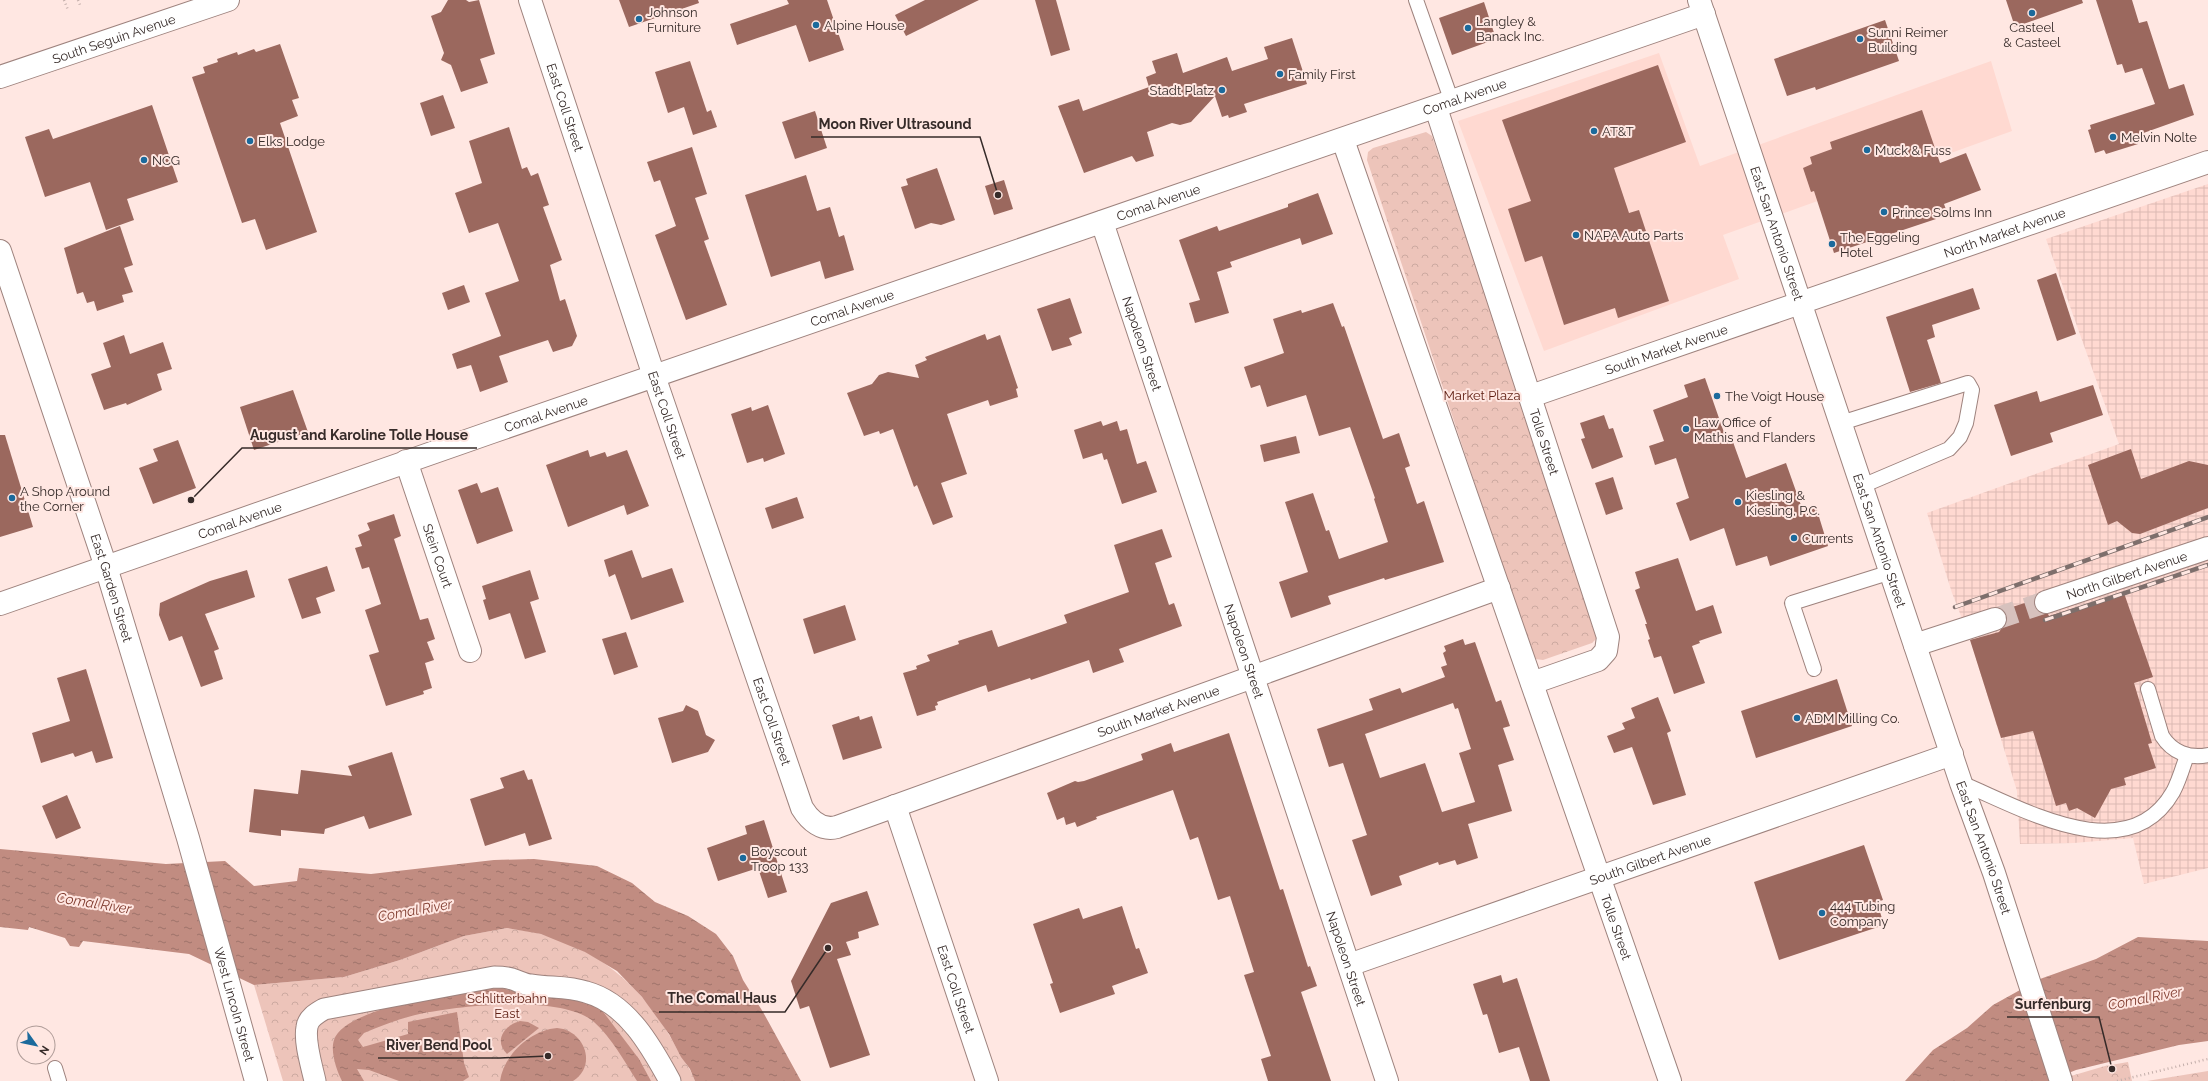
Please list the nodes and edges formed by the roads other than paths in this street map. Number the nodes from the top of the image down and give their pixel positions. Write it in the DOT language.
graph roads {
  1 [pos="228,0"];
  2 [pos="530,0"];
  3 [pos="1416,0"];
  4 [pos="1702,7"];
  5 [pos="0,77"];
  6 [pos="1444,105"];
  7 [pos="1343,140"];
  8 [pos="2208,162"];
  9 [pos="1102,222"];
  10 [pos="0,251"];
  11 [pos="1801,303"];
  12 [pos="654,376"];
  13 [pos="1531,396"];
  14 [pos="1841,423"];
  15 [pos="406,461"];
  16 [pos="1862,486"];
  17 [pos="2208,548"];
  18 [pos="106,567"];
  19 [pos="1891,572"];
  20 [pos="1499,588"];
  21 [pos="2046,602"];
  22 [pos="0,604"];
  23 [pos="1995,619"];
  24 [pos="1914,645"];
  25 [pos="470,651"];
  26 [pos="1814,669"];
  27 [pos="1253,676"];
  28 [pos="1532,683"];
  29 [pos="2148,690"];
  30 [pos="1952,754"];
  31 [pos="2187,755"];
  32 [pos="2208,755"];
  33 [pos="1960,782"];
  34 [pos="895,806"];
  35 [pos="817,824"];
  36 [pos="1599,877"];
  37 [pos="214,928"];
  38 [pos="1349,965"];
  39 [pos="256,1081"];
  40 [pos="315,1081"];
  41 [pos="670,1081"];
  42 [pos="987,1081"];
  43 [pos="1387,1081"];
  44 [pos="1670,1081"];
  45 [pos="2061,1081"];
  1 -- 5 [label="street, South Seguin Avenue"];
  2 -- 12 [label="street, East Coll Street"];
  3 -- 6 [label="lane"];
  4 -- 6 [label="street, Comal Avenue"];
  4 -- 11 [label="street, East San Antonio Street"];
  6 -- 7 [label="street, Comal Avenue"];
  6 -- 13 [label="street, Tolle Street"];
  7 -- 9 [label="street, Comal Avenue"];
  7 -- 20 [label="street, Tolle Street"];
  8 -- 11 [label="street, North Market Avenue"];
  9 -- 12 [label="street, Comal Avenue"];
  9 -- 27 [label="street, Napoleon Street"];
  10 -- 18 [label="street, East Garden Street"];
  11 -- 13 [label="street, South Market Avenue"];
  11 -- 14 [label="street, East San Antonio Street"];
  12 -- 15 [label="street, Comal Avenue"];
  12 -- 35 [label="street, East Coll Street"];
  13 -- 28 [label="street, Tolle Street"];
  14 -- 16 [label="street, East San Antonio Street"];
  14 -- 16 [label="lane"];
  15 -- 18 [label="street, Comal Avenue"];
  15 -- 25 [label="street, Stein Court"];
  16 -- 19 [label="street, East San Antonio Street"];
  17 -- 21 [label="street, North Gilbert Avenue"];
  18 -- 22 [label="street, Comal Avenue"];
  18 -- 37 [label="street, East Garden Street"];
  19 -- 24 [label="street, East San Antonio Street"];
  19 -- 26 [label="lane"];
  20 -- 27 [label="street, South Market Avenue"];
  20 -- 28 [label="street, Tolle Street"];
  23 -- 24 [label="street"];
  24 -- 30 [label="street, East San Antonio Street"];
  27 -- 34 [label="street, South Market Avenue"];
  27 -- 38 [label="street, Napoleon Street"];
  28 -- 36 [label="street, Tolle Street"];
  29 -- 31 [label="lane"];
  30 -- 33 [label="street, East San Antonio Street"];
  30 -- 36 [label="street, South Gilbert Avenue"];
  31 -- 32 [label="lane"];
  31 -- 33 [label="lane"];
  33 -- 45 [label="street, East San Antonio Street"];
  34 -- 35 [label="street, South Market Avenue"];
  34 -- 42 [label="street, East Coll Street"];
  36 -- 38 [label="street, South Gilbert Avenue"];
  36 -- 44 [label="street, Tolle Street"];
  37 -- 39 [label="street, West Lincoln Street"];
  38 -- 43 [label="street, Napoleon Street"];
  40 -- 41 [label="street"];
}
